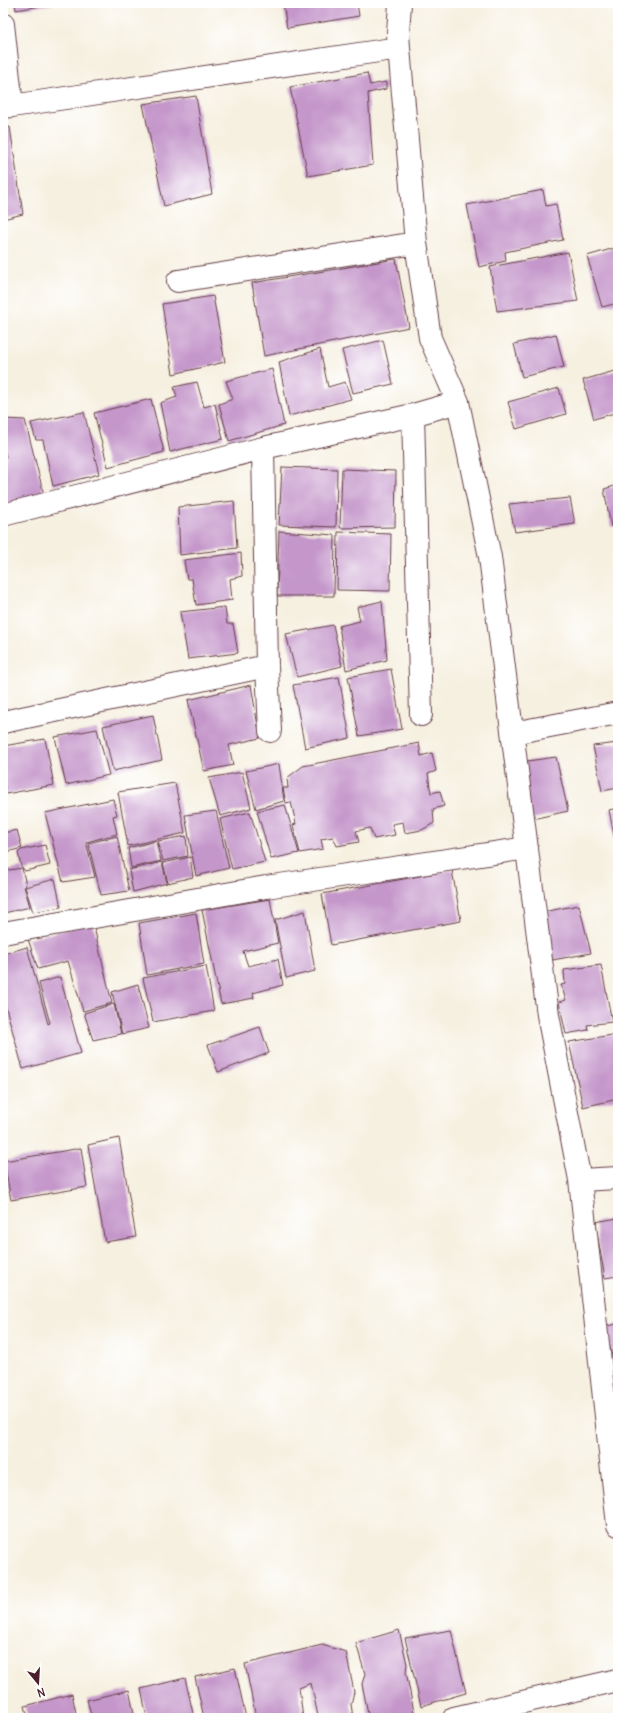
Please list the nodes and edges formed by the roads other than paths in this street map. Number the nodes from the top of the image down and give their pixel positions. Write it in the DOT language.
graph roads {
  1 [pos="400,3"];
  2 [pos="3,24"];
  3 [pos="399,48"];
  4 [pos="8,107"];
  5 [pos="416,243"];
  6 [pos="178,280"];
  7 [pos="458,402"];
  8 [pos="413,415"];
  9 [pos="263,448"];
  10 [pos="3,514"];
  11 [pos="267,666"];
  12 [pos="618,713"];
  13 [pos="421,715"];
  14 [pos="3,722"];
  15 [pos="270,731"];
  16 [pos="512,733"];
  17 [pos="527,848"];
  18 [pos="3,933"];
  19 [pos="618,1178"];
  20 [pos="580,1180"];
  21 [pos="618,1526"];
  22 [pos="618,1680"];
  23 [pos="454,1718"];
  1 -- 3 [label="street"];
  2 -- 4 [label="street"];
  3 -- 4 [label="street"];
  3 -- 5 [label="street"];
  5 -- 6 [label="street"];
  5 -- 7 [label="street"];
  7 -- 8 [label="street"];
  7 -- 16 [label="street"];
  8 -- 9 [label="street"];
  8 -- 13 [label="street"];
  9 -- 10 [label="street"];
  9 -- 11 [label="street"];
  11 -- 14 [label="street"];
  11 -- 15 [label="street"];
  12 -- 16 [label="street"];
  16 -- 17 [label="street"];
  17 -- 18 [label="street"];
  17 -- 20 [label="street"];
  19 -- 20 [label="street"];
  20 -- 21 [label="street"];
  22 -- 23 [label="street"];
}
